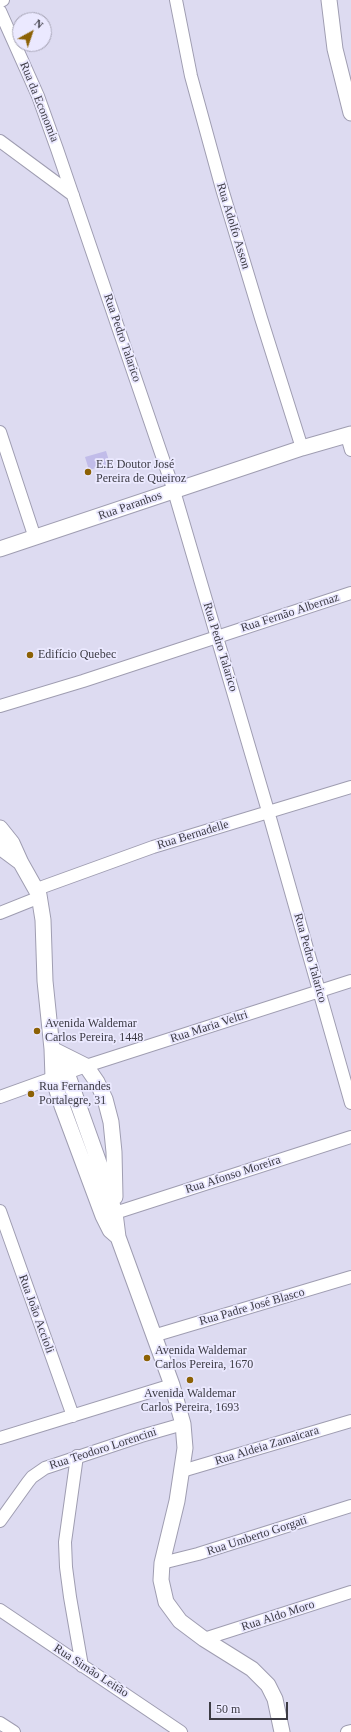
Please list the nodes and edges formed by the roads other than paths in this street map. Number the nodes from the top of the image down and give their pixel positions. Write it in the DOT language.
graph roads {
  1 [pos="176,0"];
  2 [pos="330,0"];
  3 [pos="0,11"];
  4 [pos="351,113"];
  5 [pos="0,141"];
  6 [pos="73,195"];
  7 [pos="0,432"];
  8 [pos="350,440"];
  9 [pos="302,448"];
  10 [pos="174,491"];
  11 [pos="35,538"];
  12 [pos="0,549"];
  13 [pos="351,593"];
  14 [pos="216,637"];
  15 [pos="0,706"];
  16 [pos="351,787"];
  17 [pos="268,811"];
  18 [pos="0,828"];
  19 [pos="0,847"];
  20 [pos="21,863"];
  21 [pos="38,893"];
  22 [pos="0,913"];
  23 [pos="351,981"];
  24 [pos="319,991"];
  25 [pos="52,1049"];
  26 [pos="86,1066"];
  27 [pos="60,1075"];
  28 [pos="0,1097"];
  29 [pos="351,1103"];
  30 [pos="351,1137"];
  31 [pos="0,1211"];
  32 [pos="115,1213"];
  33 [pos="118,1237"];
  34 [pos="351,1277"];
  35 [pos="153,1336"];
  36 [pos="172,1384"];
  37 [pos="73,1416"];
  38 [pos="351,1420"];
  39 [pos="183,1424"];
  40 [pos="0,1438"];
  41 [pos="77,1456"];
  42 [pos="182,1472"];
  43 [pos="351,1506"];
  44 [pos="0,1521"];
  45 [pos="162,1563"];
  46 [pos="351,1592"];
  47 [pos="0,1610"];
  48 [pos="204,1639"];
  49 [pos="82,1666"];
  50 [pos="0,1723"];
  51 [pos="351,1731"];
  52 [pos="14,1732"];
  53 [pos="181,1732"];
  54 [pos="282,1732"];
  55 [pos="348,1732"];
  1 -- 9 [label="street, Rua Adolfo Asson"];
  2 -- 4 [label="street"];
  3 -- 6 [label="street, Rua da Economia"];
  5 -- 6 [label="street"];
  6 -- 10 [label="street, Rua Pedro Talarico"];
  7 -- 11 [label="street"];
  8 -- 9 [label="street, Rua Paranhos"];
  9 -- 10 [label="street, Rua Paranhos"];
  10 -- 11 [label="street, Rua Paranhos"];
  10 -- 14 [label="street, Rua Pedro Talarico"];
  11 -- 12 [label="street, Rua Paranhos"];
  13 -- 14 [label="street, Rua Fernão Albernaz"];
  14 -- 15 [label="street, Rua Fernão Albernaz"];
  14 -- 17 [label="street, Rua Pedro Talarico"];
  16 -- 17 [label="street, Rua Bernadelle"];
  17 -- 21 [label="street, Rua Bernadelle"];
  17 -- 24 [label="street, Rua Pedro Talarico"];
  18 -- 20 [label="street"];
  19 -- 20 [label="street"];
  20 -- 21 [label="street"];
  21 -- 22 [label="street, Rua Bernadelle"];
  21 -- 25 [label="street"];
  23 -- 24 [label="street, Rua Maria Veltri"];
  24 -- 26 [label="street, Rua Maria Veltri"];
  24 -- 29 [label="street, Rua Pedro Talarico"];
  25 -- 26 [label="street"];
  25 -- 27 [label="street"];
  26 -- 27 [label="street, Rua Maria Veltri"];
  26 -- 32 [label="street"];
  27 -- 28 [label="street, Rua Maria Veltri"];
  27 -- 32 [label="street"];
  27 -- 33 [label="street"];
  30 -- 32 [label="street, Rua Afonso Moreira"];
  31 -- 37 [label="street, Rua João Accioli"];
  32 -- 33 [label="street"];
  33 -- 35 [label="street"];
  34 -- 35 [label="street, Rua Padre José Blasco"];
  35 -- 36 [label="street"];
  36 -- 37 [label="street"];
  36 -- 39 [label="street"];
  37 -- 40 [label="street"];
  38 -- 42 [label="street, Rua Aldeia Zamaicara"];
  39 -- 41 [label="street, Rua Teodoro Lorencini"];
  39 -- 42 [label="street"];
  41 -- 44 [label="street, Rua Teodoro Lorencini"];
  41 -- 49 [label="street"];
  42 -- 45 [label="street"];
  43 -- 45 [label="street, Rua Umberto Gorgati"];
  45 -- 48 [label="street"];
  46 -- 48 [label="street, Rua Aldo Moro"];
  47 -- 49 [label="street, Rua Simão Leitão"];
  48 -- 54 [label="street"];
  49 -- 53 [label="street, Rua Simão Leitão"];
  50 -- 52 [label="street"];
  51 -- 55 [label="street"];
}
